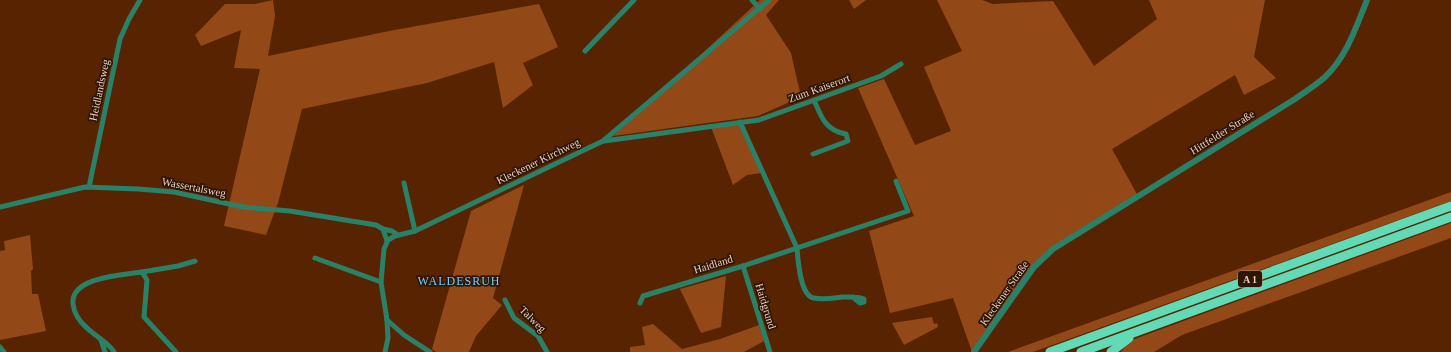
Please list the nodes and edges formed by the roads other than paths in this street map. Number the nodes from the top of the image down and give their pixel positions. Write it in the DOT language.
graph roads {
  1 [pos="140,0"];
  2 [pos="634,0"];
  3 [pos="752,0"];
  4 [pos="769,0"];
  5 [pos="1367,0"];
  6 [pos="760,9"];
  7 [pos="585,51"];
  8 [pos="901,64"];
  9 [pos="814,100"];
  10 [pos="740,122"];
  11 [pos="603,141"];
  12 [pos="813,154"];
  13 [pos="896,182"];
  14 [pos="404,183"];
  15 [pos="89,187"];
  16 [pos="1451,206"];
  17 [pos="0,207"];
  18 [pos="1451,217"];
  19 [pos="383,229"];
  20 [pos="415,231"];
  21 [pos="398,235"];
  22 [pos="387,241"];
  23 [pos="796,248"];
  24 [pos="1053,249"];
  25 [pos="315,258"];
  26 [pos="195,261"];
  27 [pos="743,266"];
  28 [pos="142,272"];
  29 [pos="381,282"];
  30 [pos="853,297"];
  31 [pos="505,300"];
  32 [pos="640,303"];
  33 [pos="387,320"];
  34 [pos="1146,328"];
  35 [pos="101,340"];
  36 [pos="0,347"];
  37 [pos="4,352"];
  38 [pos="105,352"];
  39 [pos="114,352"];
  40 [pos="176,352"];
  41 [pos="385,352"];
  42 [pos="430,352"];
  43 [pos="547,352"];
  44 [pos="770,352"];
  45 [pos="974,352"];
  46 [pos="1050,352"];
  47 [pos="1081,352"];
  48 [pos="1111,352"];
  1 -- 15 [label="street, Heidlandsweg"];
  2 -- 7 [label="street"];
  3 -- 6 [label="street"];
  4 -- 6 [label="street, Kleckener Kirchweg"];
  5 -- 24 [label="street, Hittfelder Straße"];
  6 -- 11 [label="street, Kleckener Kirchweg"];
  8 -- 9 [label="street, Zum Kaiserort"];
  9 -- 10 [label="street, Zum Kaiserort"];
  9 -- 12 [label="street"];
  10 -- 11 [label="street, Zum Kaiserort"];
  10 -- 23 [label="street"];
  11 -- 20 [label="street, Kleckener Kirchweg"];
  13 -- 23 [label="street, Haidland"];
  14 -- 20 [label="street"];
  15 -- 17 [label="street, Wassertalsweg"];
  15 -- 19 [label="street, Wassertalsweg"];
  16 -- 46 [label="highway, A 1"];
  18 -- 34 [label="highway, A 1"];
  19 -- 21 [label="street, Wassertalsweg"];
  19 -- 22 [label="street"];
  20 -- 21 [label="street, Kleckener Kirchweg"];
  21 -- 22 [label="street, Kleckener Kirchweg"];
  22 -- 29 [label="street"];
  23 -- 27 [label="street, Haidland"];
  23 -- 30 [label="street"];
  24 -- 45 [label="street, Kleckener Straße"];
  25 -- 29 [label="street"];
  26 -- 28 [label="street"];
  27 -- 32 [label="street, Haidland"];
  27 -- 44 [label="street, Haidgrund"];
  28 -- 35 [label="street"];
  28 -- 40 [label="street"];
  29 -- 33 [label="street"];
  31 -- 43 [label="street, Talweg"];
  33 -- 41 [label="street"];
  33 -- 42 [label="street"];
  34 -- 47 [label="highway, A 1"];
  34 -- 48 [label="highway"];
  35 -- 38 [label="street"];
  35 -- 39 [label="street"];
  36 -- 37 [label="street"];
}
